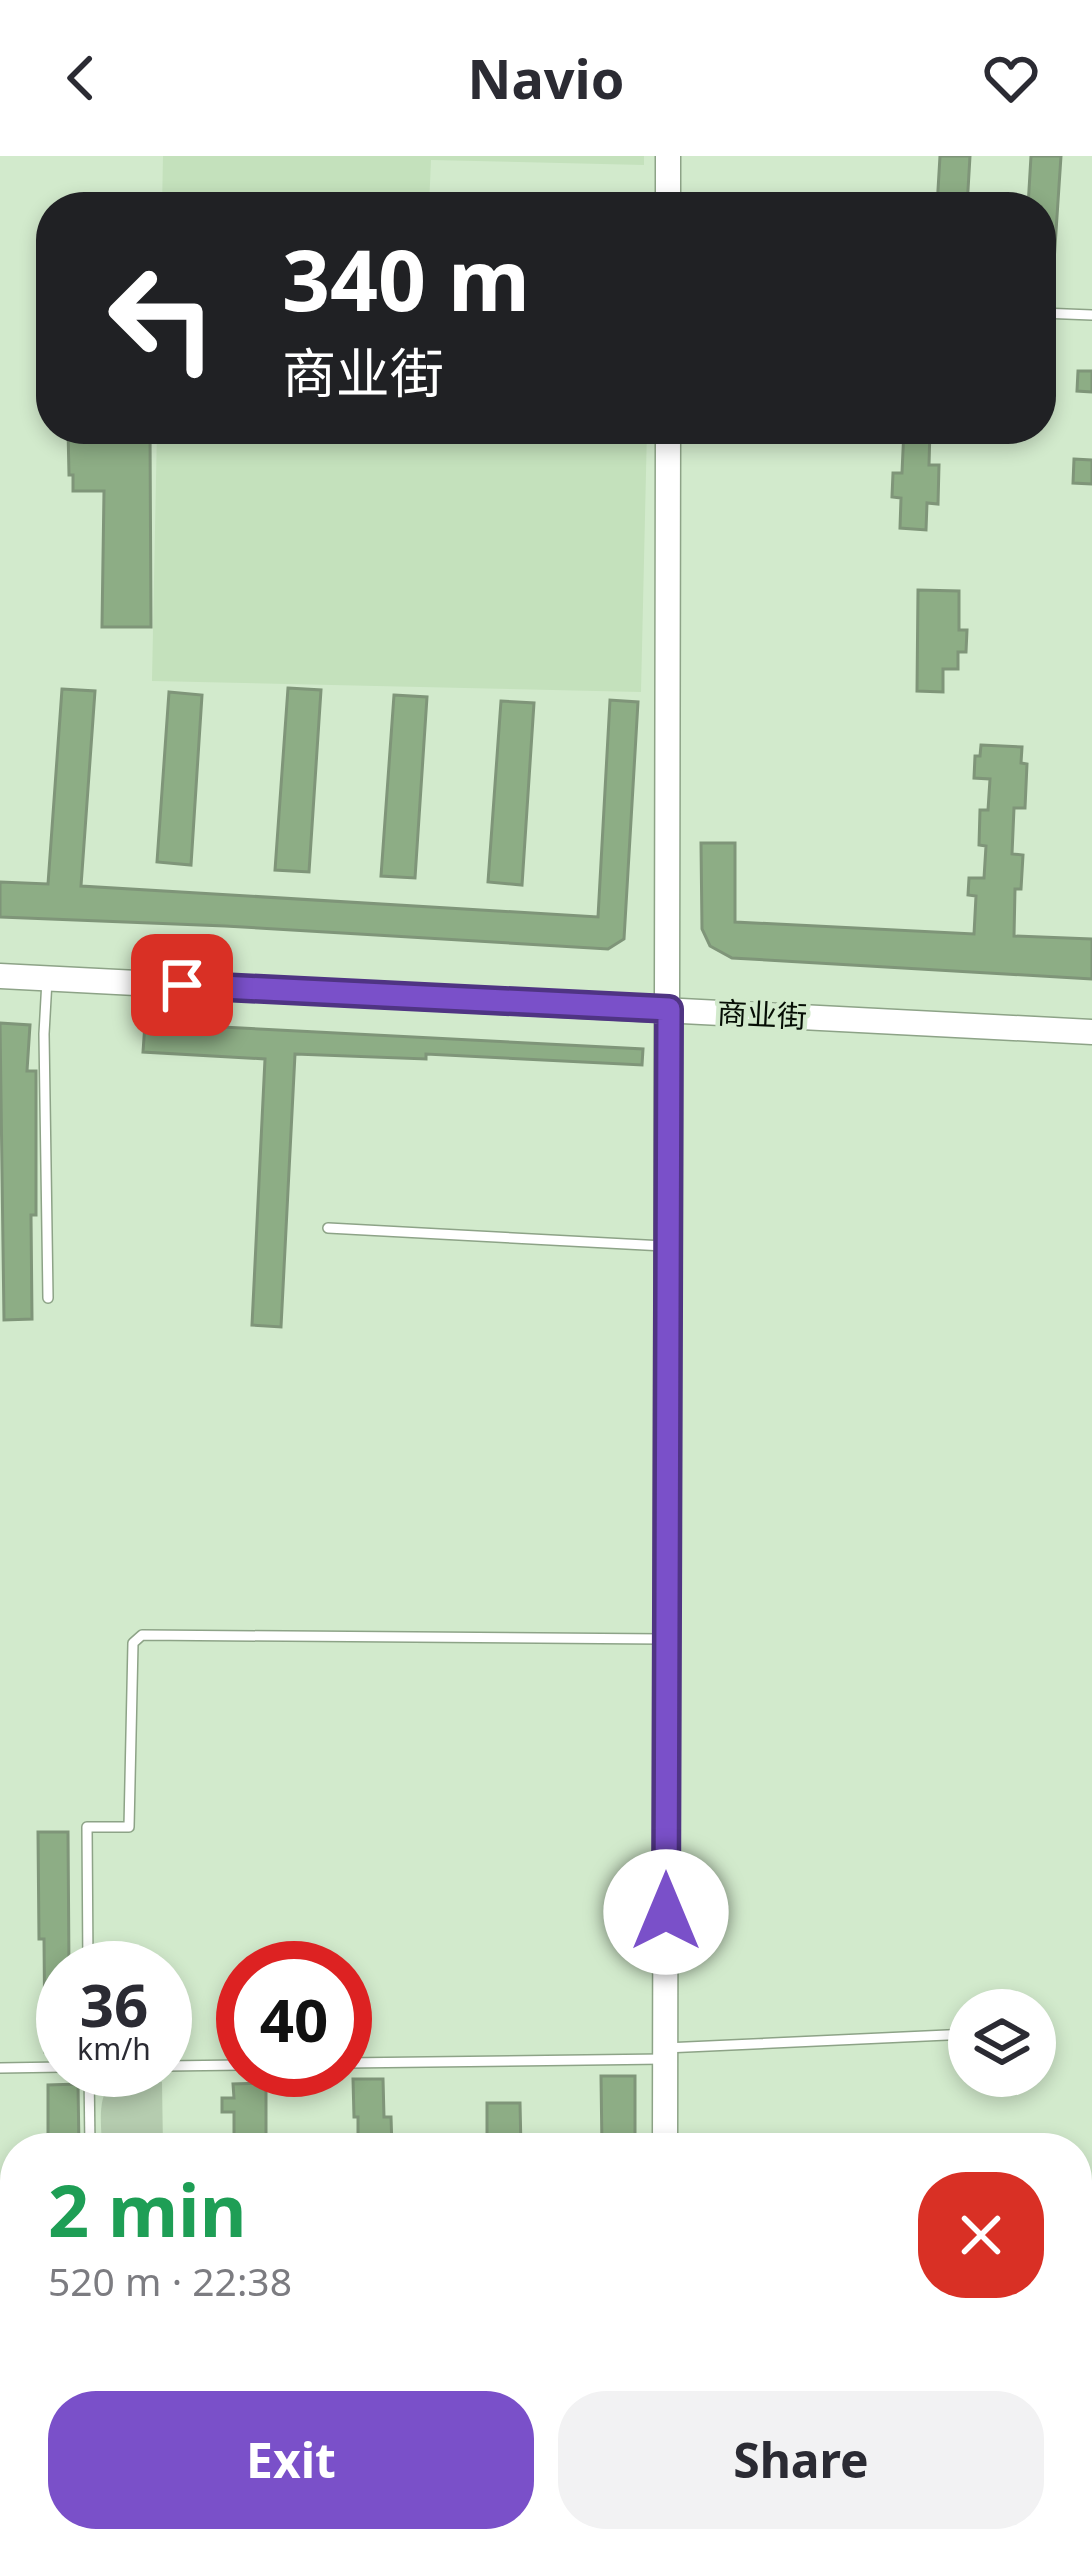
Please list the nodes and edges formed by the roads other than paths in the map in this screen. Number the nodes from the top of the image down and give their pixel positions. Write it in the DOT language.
graph roads {
  1 [pos="668,156"];
  2 [pos="668,192"];
  3 [pos="1056,314"];
  4 [pos="1092,315"];
  5 [pos="668,444"];
  6 [pos="0,976"];
  7 [pos="47,978"];
  8 [pos="669,1009"];
  9 [pos="1092,1032"];
  10 [pos="328,1228"];
  11 [pos="668,1246"];
  12 [pos="48,1298"];
  13 [pos="667,1639"];
  14 [pos="88,1941"];
  15 [pos="948,2036"];
  16 [pos="665,2053"];
  17 [pos="372,2062"];
  18 [pos="36,2067"];
  19 [pos="0,2068"];
  20 [pos="89,2097"];
  21 [pos="90,2133"];
  22 [pos="665,2133"];
  1 -- 2 [label="street"];
  3 -- 4 [label="lane"];
  5 -- 8 [label="street"];
  6 -- 7 [label="street, 商业街"];
  7 -- 8 [label="street, 商业街"];
  7 -- 12 [label="lane"];
  8 -- 9 [label="street, 商业街"];
  8 -- 11 [label="street"];
  10 -- 11 [label="lane"];
  11 -- 13 [label="street"];
  13 -- 14 [label="lane"];
  13 -- 16 [label="street"];
  15 -- 16 [label="lane"];
  16 -- 17 [label="lane"];
  16 -- 22 [label="street"];
  18 -- 19 [label="lane"];
  20 -- 21 [label="lane"];
}
